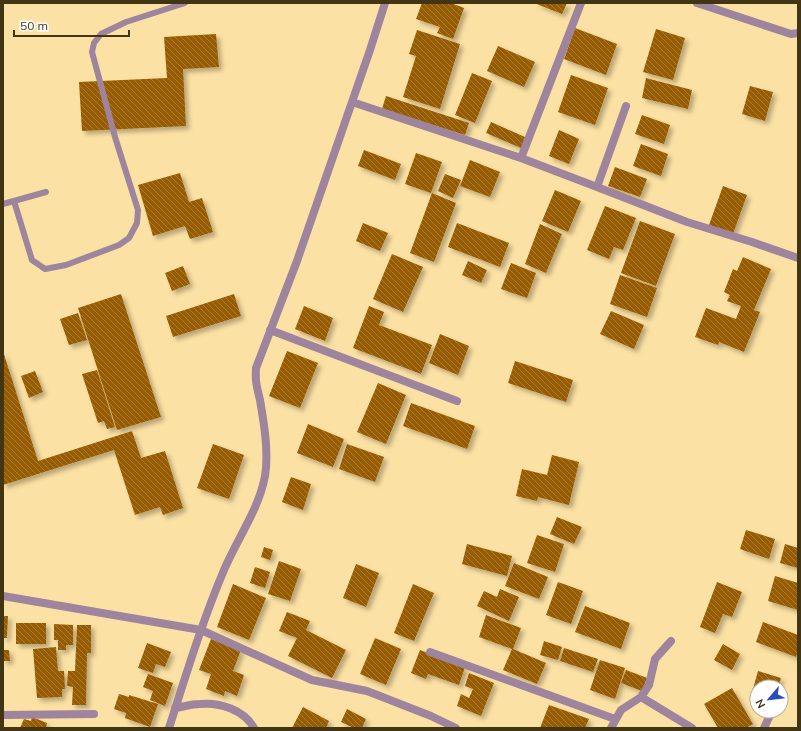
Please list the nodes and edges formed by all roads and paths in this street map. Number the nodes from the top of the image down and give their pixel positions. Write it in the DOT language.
graph roads {
  1 [pos="185,3"];
  2 [pos="385,3"];
  3 [pos="581,3"];
  4 [pos="697,3"];
  5 [pos="798,33"];
  6 [pos="352,102"];
  7 [pos="626,106"];
  8 [pos="520,158"];
  9 [pos="597,187"];
  10 [pos="46,192"];
  11 [pos="14,201"];
  12 [pos="3,204"];
  13 [pos="798,258"];
  14 [pos="270,330"];
  15 [pos="457,401"];
  16 [pos="3,596"];
  17 [pos="201,630"];
  18 [pos="671,641"];
  19 [pos="430,652"];
  20 [pos="641,697"];
  21 [pos="175,708"];
  22 [pos="3,714"];
  23 [pos="94,714"];
  24 [pos="615,719"];
  25 [pos="168,728"];
  26 [pos="254,728"];
  27 [pos="456,728"];
  28 [pos="610,728"];
  29 [pos="692,728"];
  1 -- 11 [label="lane"];
  2 -- 6 [label="street"];
  3 -- 8 [label="street"];
  4 -- 5 [label="street"];
  6 -- 8 [label="street"];
  6 -- 14 [label="street"];
  7 -- 9 [label="street"];
  8 -- 9 [label="street"];
  9 -- 13 [label="street"];
  10 -- 11 [label="lane"];
  11 -- 12 [label="lane"];
  14 -- 15 [label="street"];
  14 -- 17 [label="street"];
  16 -- 17 [label="street"];
  17 -- 21 [label="street"];
  17 -- 27 [label="street"];
  18 -- 20 [label="street"];
  19 -- 24 [label="street"];
  20 -- 24 [label="street"];
  20 -- 29 [label="street"];
  21 -- 25 [label="street"];
  21 -- 26 [label="street"];
  22 -- 23 [label="street"];
  24 -- 28 [label="street"];
}
